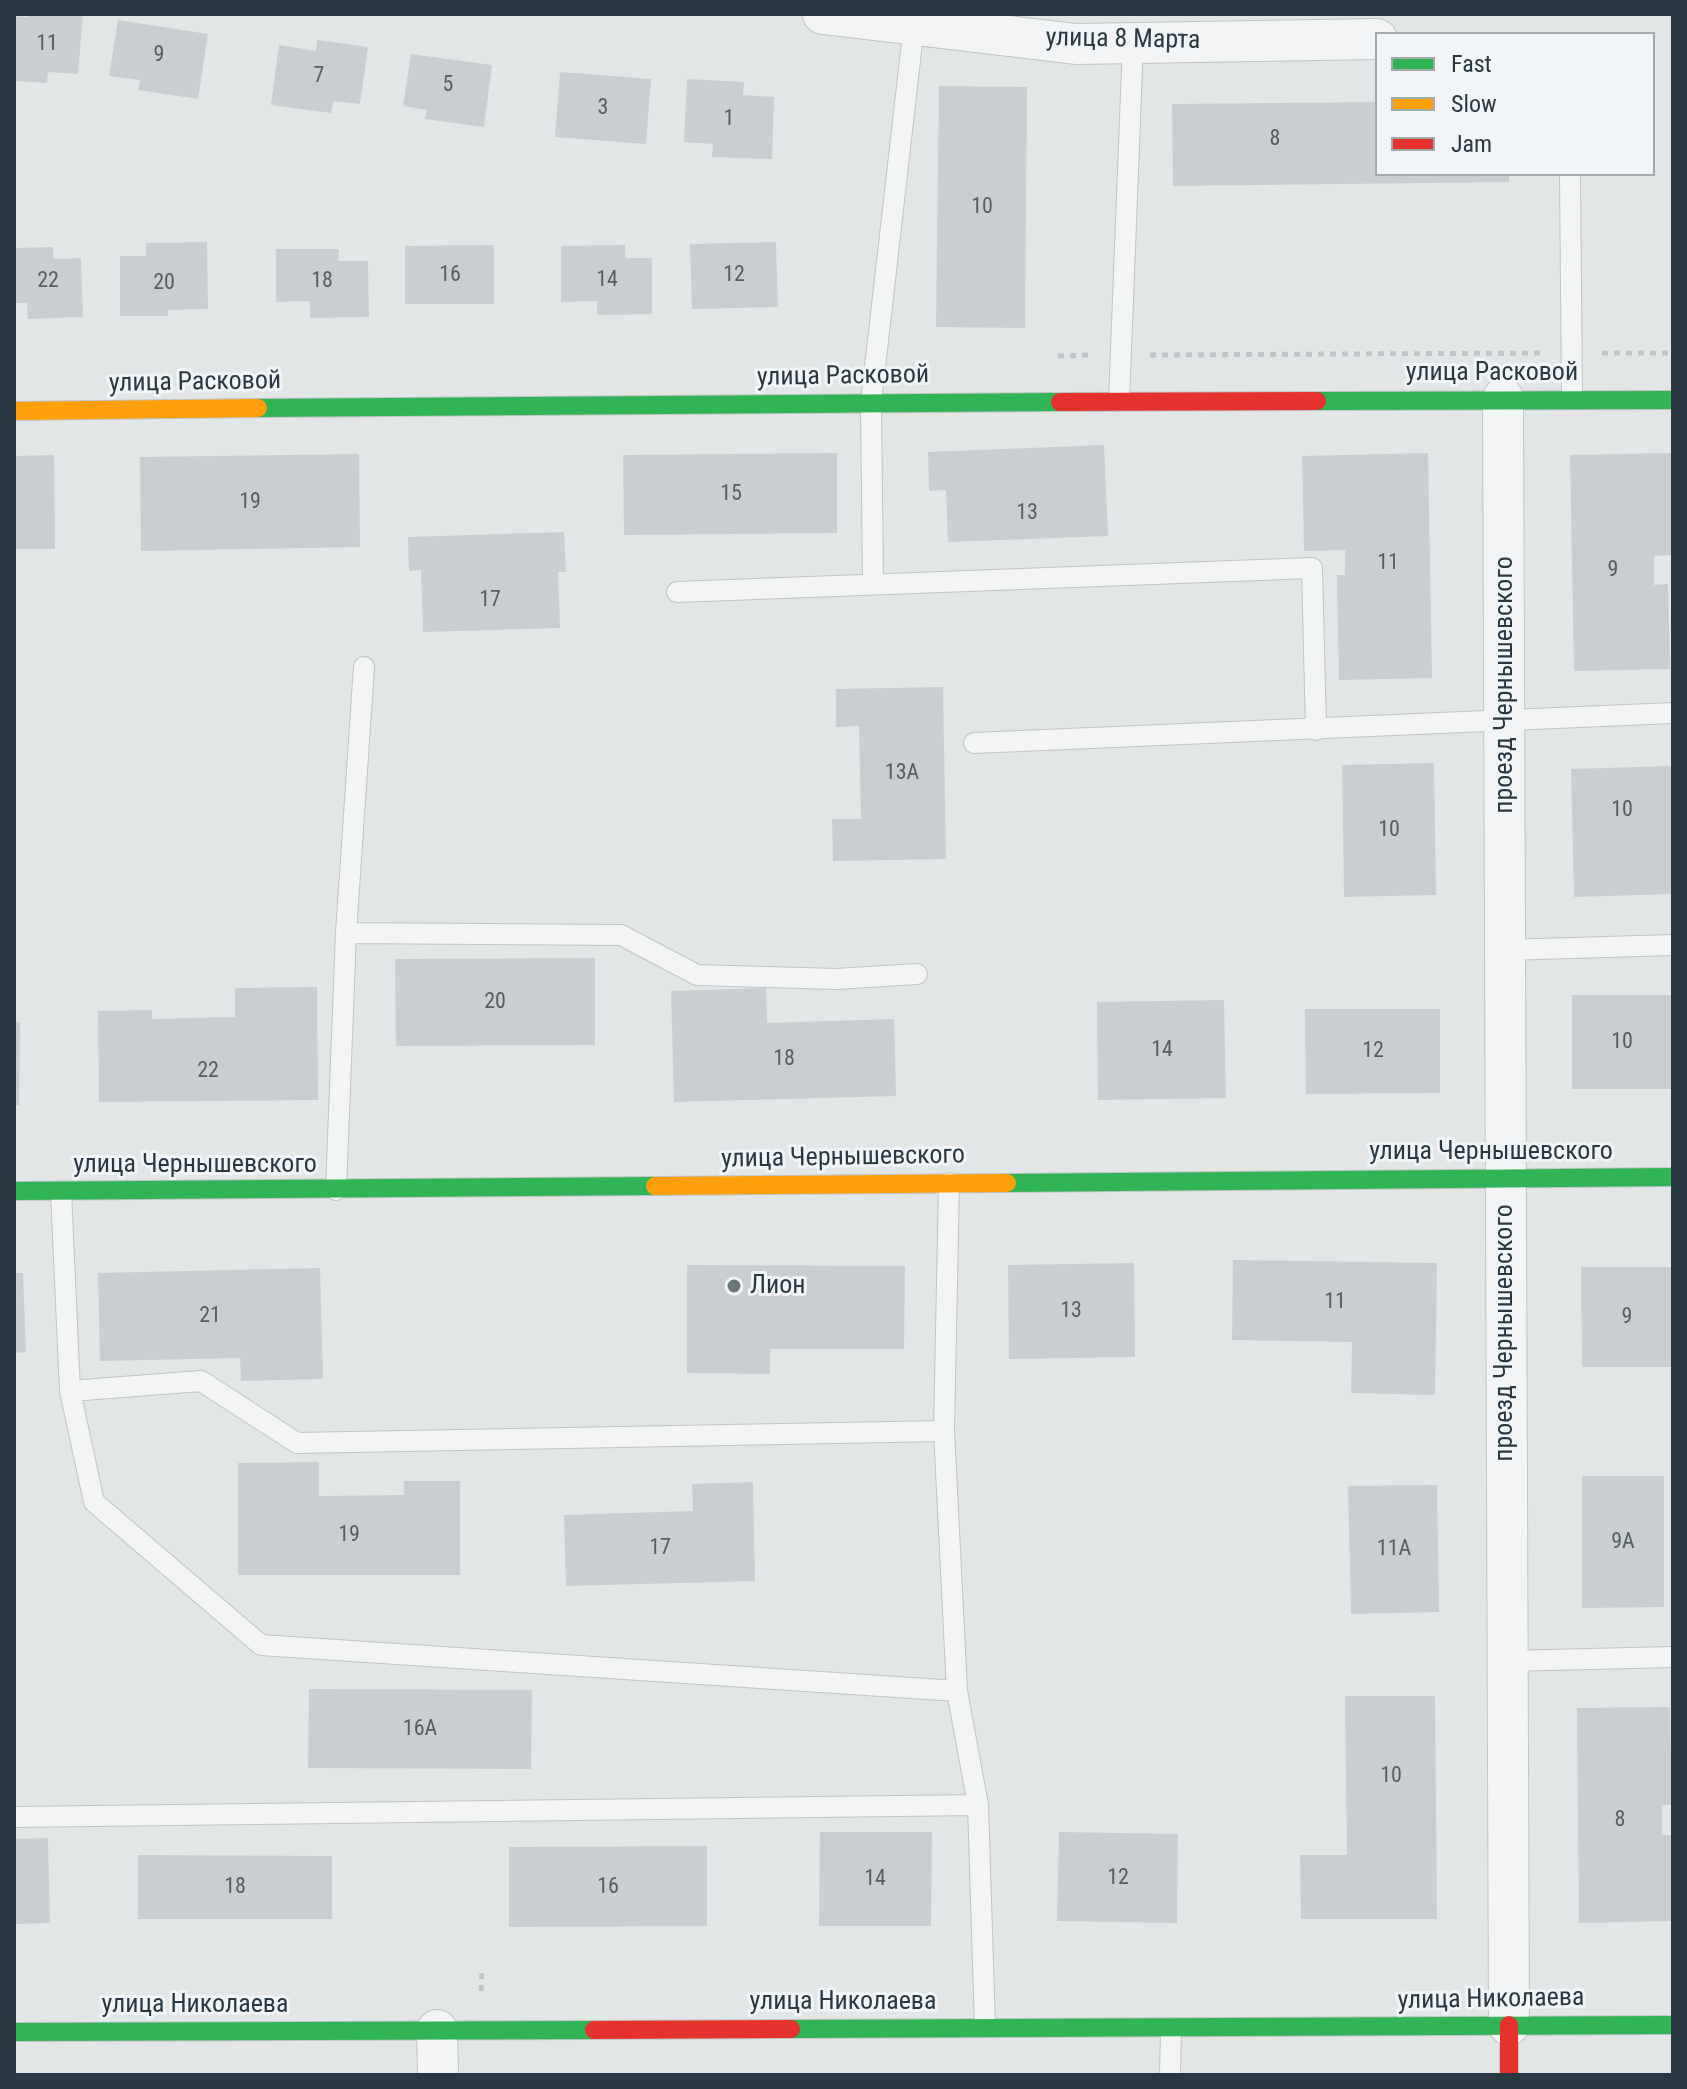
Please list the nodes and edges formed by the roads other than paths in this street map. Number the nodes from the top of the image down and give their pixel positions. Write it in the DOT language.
graph roads {
  1 [pos="823,14"];
  2 [pos="914,25"];
  3 [pos="1375,39"];
  4 [pos="1133,43"];
  5 [pos="1570,176"];
  6 [pos="1503,398"];
  7 [pos="1572,399"];
  8 [pos="1673,400"];
  9 [pos="1119,401"];
  10 [pos="871,402"];
  11 [pos="14,411"];
  12 [pos="873,584"];
  13 [pos="677,592"];
  14 [pos="364,667"];
  15 [pos="1673,713"];
  16 [pos="1506,719"];
  17 [pos="1316,730"];
  18 [pos="974,743"];
  19 [pos="346,933"];
  20 [pos="1673,945"];
  21 [pos="1505,950"];
  22 [pos="917,974"];
  23 [pos="1505,1177"];
  24 [pos="1673,1177"];
  25 [pos="949,1183"];
  26 [pos="336,1190"];
  27 [pos="14,1191"];
  28 [pos="61,1192"];
  29 [pos="70,1391"];
  30 [pos="944,1431"];
  31 [pos="1673,1657"];
  32 [pos="1507,1661"];
  33 [pos="957,1691"];
  34 [pos="978,1805"];
  35 [pos="14,1817"];
  36 [pos="1509,2025"];
  37 [pos="1673,2025"];
  38 [pos="985,2027"];
  39 [pos="1171,2028"];
  40 [pos="437,2030"];
  41 [pos="14,2032"];
  42 [pos="438,2075"];
  43 [pos="1170,2075"];
  44 [pos="1509,2075"];
  1 -- 2 [label="street, улица 8 Марта"];
  2 -- 4 [label="street, улица 8 Марта"];
  2 -- 10 [label="lane"];
  3 -- 4 [label="street, улица 8 Марта"];
  4 -- 9 [label="lane"];
  5 -- 7 [label="lane"];
  6 -- 7 [label="street, улица Расковой"];
  6 -- 9 [label="street, улица Расковой"];
  6 -- 16 [label="street, проезд Чернышевского"];
  7 -- 8 [label="street, улица Расковой"];
  9 -- 10 [label="street, улица Расковой"];
  10 -- 11 [label="street, улица Расковой"];
  10 -- 12 [label="lane"];
  12 -- 13 [label="lane"];
  12 -- 17 [label="lane"];
  14 -- 19 [label="lane"];
  15 -- 16 [label="lane"];
  16 -- 17 [label="lane"];
  16 -- 21 [label="street, проезд Чернышевского"];
  17 -- 18 [label="lane"];
  19 -- 22 [label="lane"];
  19 -- 26 [label="lane"];
  20 -- 21 [label="lane"];
  21 -- 23 [label="street, проезд Чернышевского"];
  23 -- 24 [label="street, улица Чернышевского"];
  23 -- 25 [label="street, улица Чернышевского"];
  23 -- 32 [label="street, проезд Чернышевского"];
  25 -- 26 [label="street, улица Чернышевского"];
  25 -- 30 [label="lane"];
  26 -- 28 [label="street, улица Чернышевского"];
  27 -- 28 [label="street, улица Чернышевского"];
  28 -- 29 [label="lane"];
  29 -- 30 [label="lane"];
  29 -- 33 [label="lane"];
  30 -- 33 [label="lane"];
  31 -- 32 [label="lane"];
  32 -- 36 [label="street, проезд Чернышевского"];
  33 -- 34 [label="lane"];
  34 -- 35 [label="lane"];
  34 -- 38 [label="lane"];
  36 -- 37 [label="street, улица Николаева"];
  36 -- 39 [label="street, улица Николаева"];
  36 -- 44 [label="street, проезд Чернышевского"];
  38 -- 39 [label="street, улица Николаева"];
  38 -- 40 [label="street, улица Николаева"];
  39 -- 43 [label="lane"];
  40 -- 41 [label="street, улица Николаева"];
  40 -- 42 [label="street"];
}
